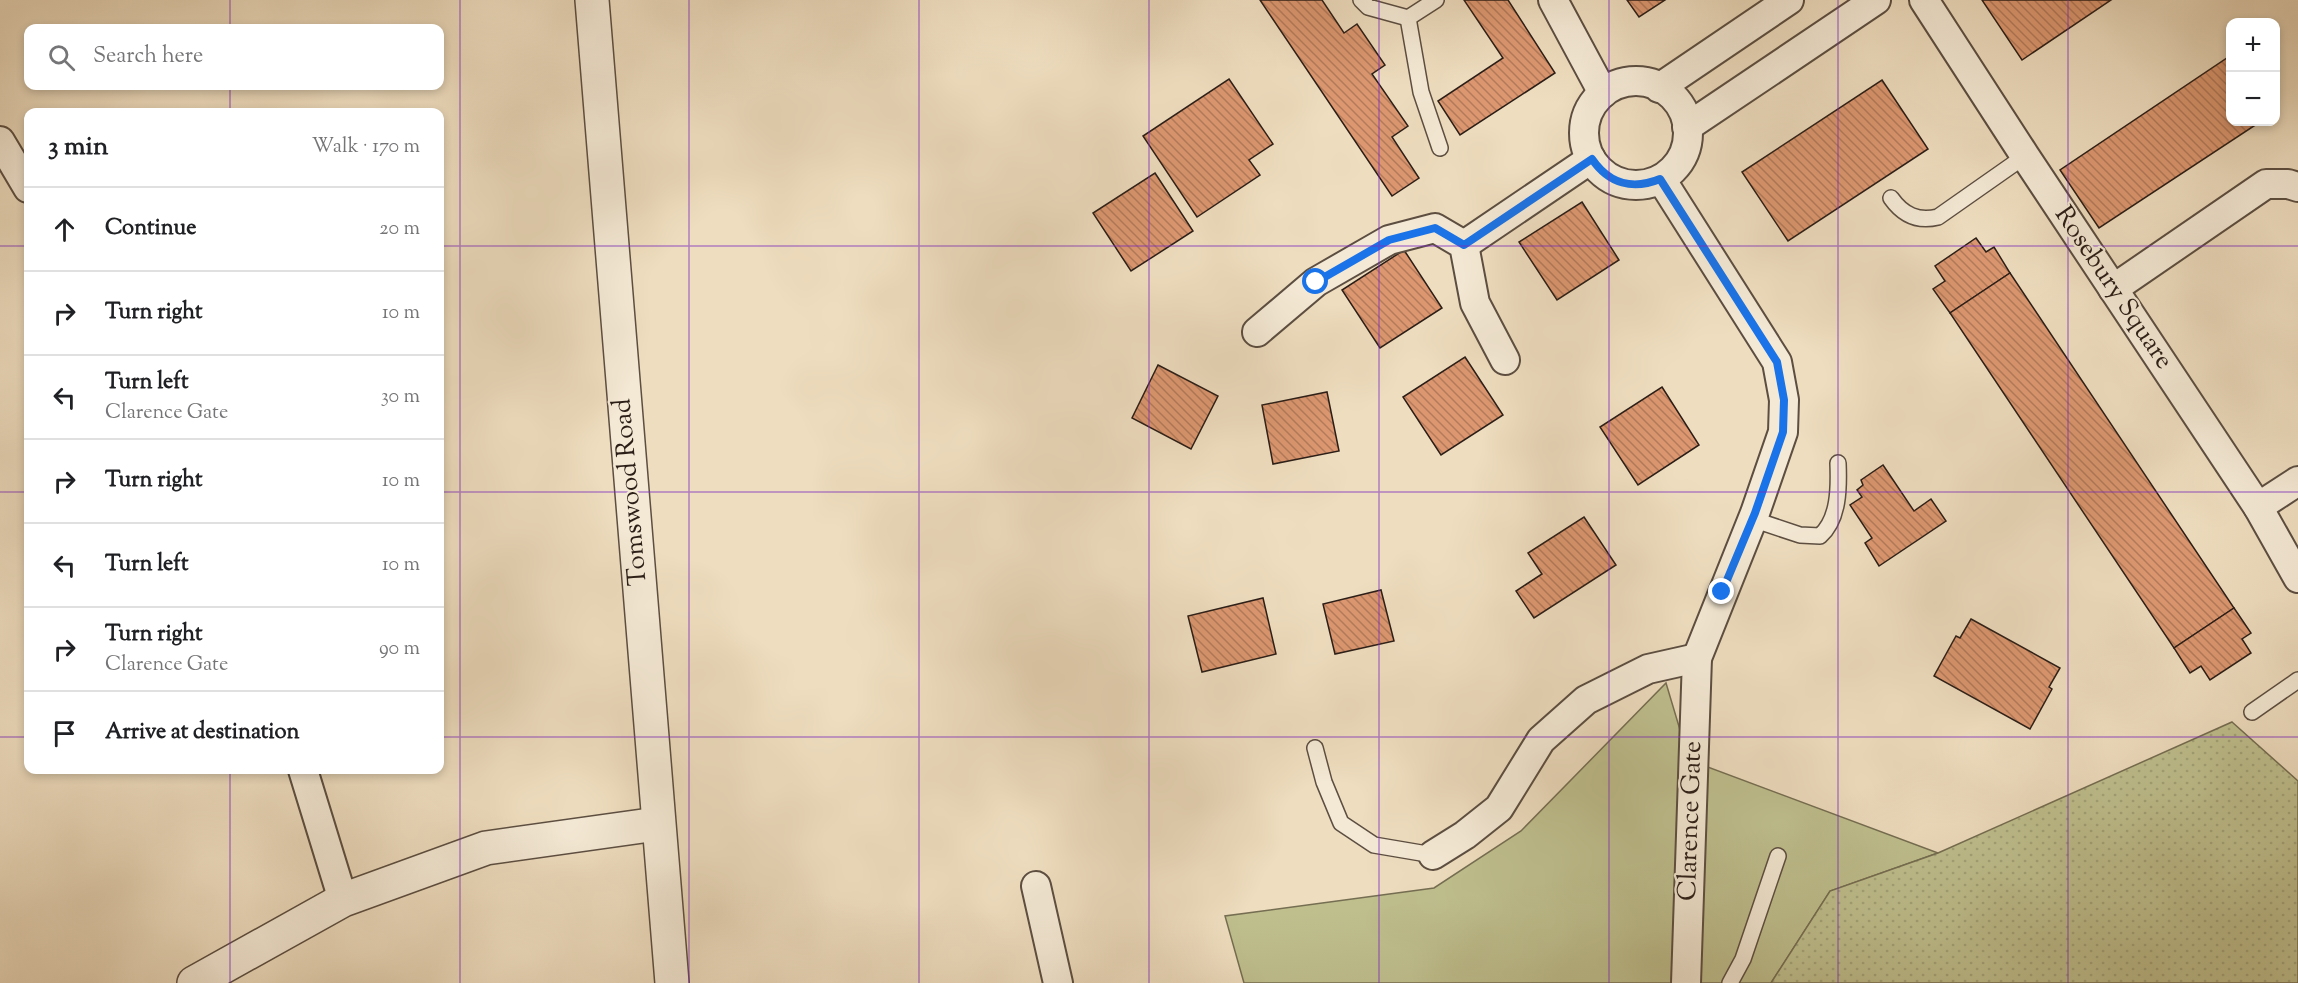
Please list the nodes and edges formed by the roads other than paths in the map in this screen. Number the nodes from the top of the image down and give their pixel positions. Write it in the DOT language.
graph roads {
  1 [pos="592,0"];
  2 [pos="1361,0"];
  3 [pos="1436,0"];
  4 [pos="1554,0"];
  5 [pos="1789,0"];
  6 [pos="1876,0"];
  7 [pos="1883,0"];
  8 [pos="1896,0"];
  9 [pos="1924,0"];
  10 [pos="1408,18"];
  11 [pos="1659,88"];
  12 [pos="1604,93"];
  13 [pos="1687,127"];
  14 [pos="0,141"];
  15 [pos="1440,148"];
  16 [pos="2025,156"];
  17 [pos="1592,159"];
  18 [pos="1660,179"];
  19 [pos="24,181"];
  20 [pos="2298,187"];
  21 [pos="1891,198"];
  22 [pos="1464,245"];
  23 [pos="2113,289"];
  24 [pos="1257,332"];
  25 [pos="1505,360"];
  26 [pos="1838,463"];
  27 [pos="2298,481"];
  28 [pos="2258,507"];
  29 [pos="1752,519"];
  30 [pos="2298,579"];
  31 [pos="1697,658"];
  32 [pos="2298,680"];
  33 [pos="2252,712"];
  34 [pos="1315,748"];
  35 [pos="304,774"];
  36 [pos="657,824"];
  37 [pos="1433,855"];
  38 [pos="1778,856"];
  39 [pos="1036,886"];
  40 [pos="343,900"];
  41 [pos="194,983"];
  42 [pos="672,983"];
  43 [pos="1058,983"];
  44 [pos="1686,983"];
  45 [pos="1730,983"];
  1 -- 36 [label="street, Tomswood Road"];
  2 -- 10 [label="lane"];
  3 -- 10 [label="lane"];
  4 -- 12 [label="street"];
  5 -- 11 [label="street"];
  6 -- 13 [label="street"];
  7 -- 8 [label="street"];
  9 -- 16 [label="street, Rosebury Square"];
  10 -- 15 [label="lane"];
  11 -- 12 [label="street"];
  11 -- 13 [label="street"];
  12 -- 17 [label="street"];
  13 -- 18 [label="street"];
  14 -- 19 [label="street"];
  16 -- 21 [label="lane"];
  16 -- 23 [label="street, Rosebury Square"];
  17 -- 18 [label="street"];
  17 -- 22 [label="street"];
  18 -- 29 [label="street, Clarence Gate"];
  20 -- 23 [label="street"];
  22 -- 24 [label="street"];
  22 -- 25 [label="street"];
  23 -- 28 [label="street, Rosebury Square"];
  26 -- 29 [label="lane"];
  27 -- 28 [label="street"];
  28 -- 30 [label="street, Rosebury Square"];
  29 -- 31 [label="street, Clarence Gate"];
  31 -- 37 [label="street"];
  31 -- 44 [label="street, Clarence Gate"];
  32 -- 33 [label="lane"];
  34 -- 37 [label="lane"];
  35 -- 40 [label="street"];
  36 -- 40 [label="street"];
  36 -- 42 [label="street, Tomswood Road"];
  38 -- 45 [label="lane"];
  39 -- 43 [label="street"];
  40 -- 41 [label="street"];
}
